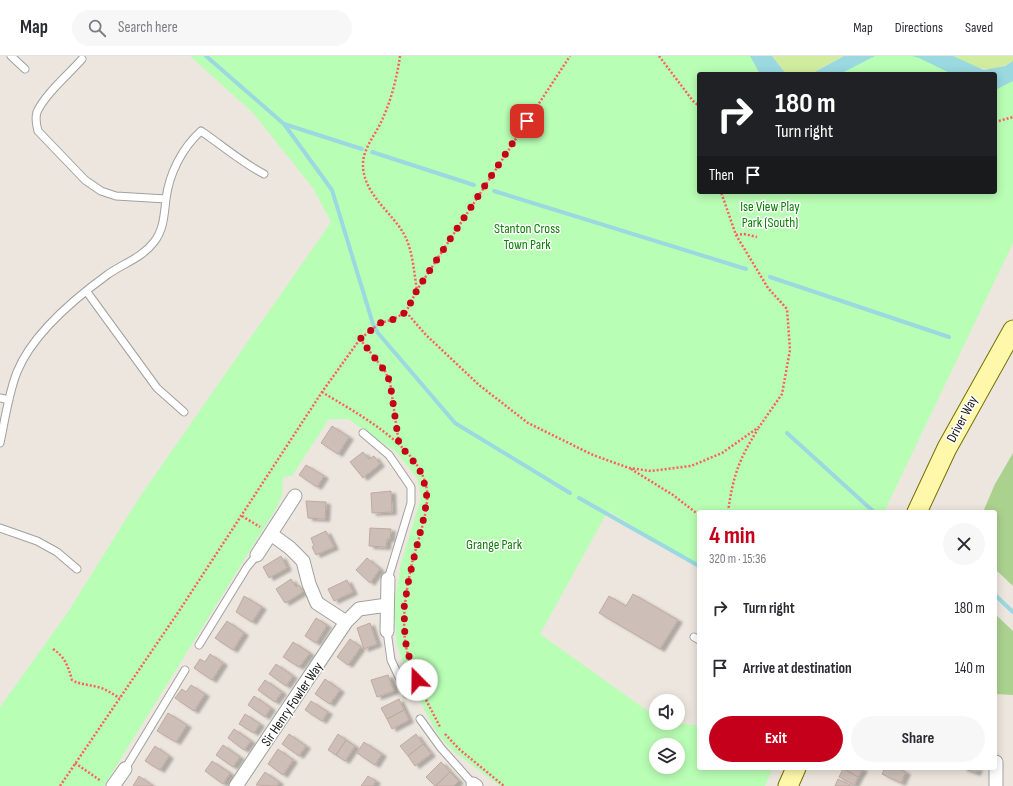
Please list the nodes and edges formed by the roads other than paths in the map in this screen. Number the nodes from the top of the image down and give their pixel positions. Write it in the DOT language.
graph roads {
  1 [pos="11,56"];
  2 [pos="82,59"];
  3 [pos="25,69"];
  4 [pos="264,174"];
  5 [pos="166,199"];
  6 [pos="88,292"];
  7 [pos="1013,330"];
  8 [pos="0,398"];
  9 [pos="9,400"];
  10 [pos="184,412"];
  11 [pos="363,434"];
  12 [pos="0,443"];
  13 [pos="295,496"];
  14 [pos="918,510"];
  15 [pos="0,528"];
  16 [pos="271,534"];
  17 [pos="257,555"];
  18 [pos="77,568"];
  19 [pos="388,579"];
  20 [pos="387,604"];
  21 [pos="346,622"];
  22 [pos="387,631"];
  23 [pos="199,645"];
  24 [pos="185,670"];
  25 [pos="407,694"];
  26 [pos="420,719"];
  27 [pos="125,769"];
  28 [pos="795,770"];
  29 [pos="996,770"];
  30 [pos="108,784"];
  31 [pos="474,785"];
  32 [pos="236,786"];
  33 [pos="788,786"];
  34 [pos="996,786"];
  1 -- 3 [label="lane"];
  2 -- 5 [label="lane"];
  4 -- 5 [label="lane"];
  5 -- 6 [label="lane"];
  6 -- 9 [label="lane"];
  6 -- 10 [label="lane"];
  7 -- 14 [label="main road, Driver Way"];
  8 -- 9 [label="lane"];
  9 -- 12 [label="lane"];
  11 -- 19 [label="lane"];
  13 -- 16 [label="street"];
  15 -- 18 [label="lane"];
  16 -- 17 [label="street"];
  16 -- 21 [label="street"];
  17 -- 23 [label="lane"];
  19 -- 20 [label="street"];
  20 -- 21 [label="street, Sir Henry Fowler Way"];
  20 -- 22 [label="street"];
  21 -- 32 [label="street, Sir Henry Fowler Way"];
  22 -- 25 [label="lane"];
  24 -- 27 [label="lane"];
  26 -- 31 [label="lane"];
  27 -- 30 [label="street"];
  28 -- 33 [label="main road"];
  29 -- 34 [label="street"];
}
